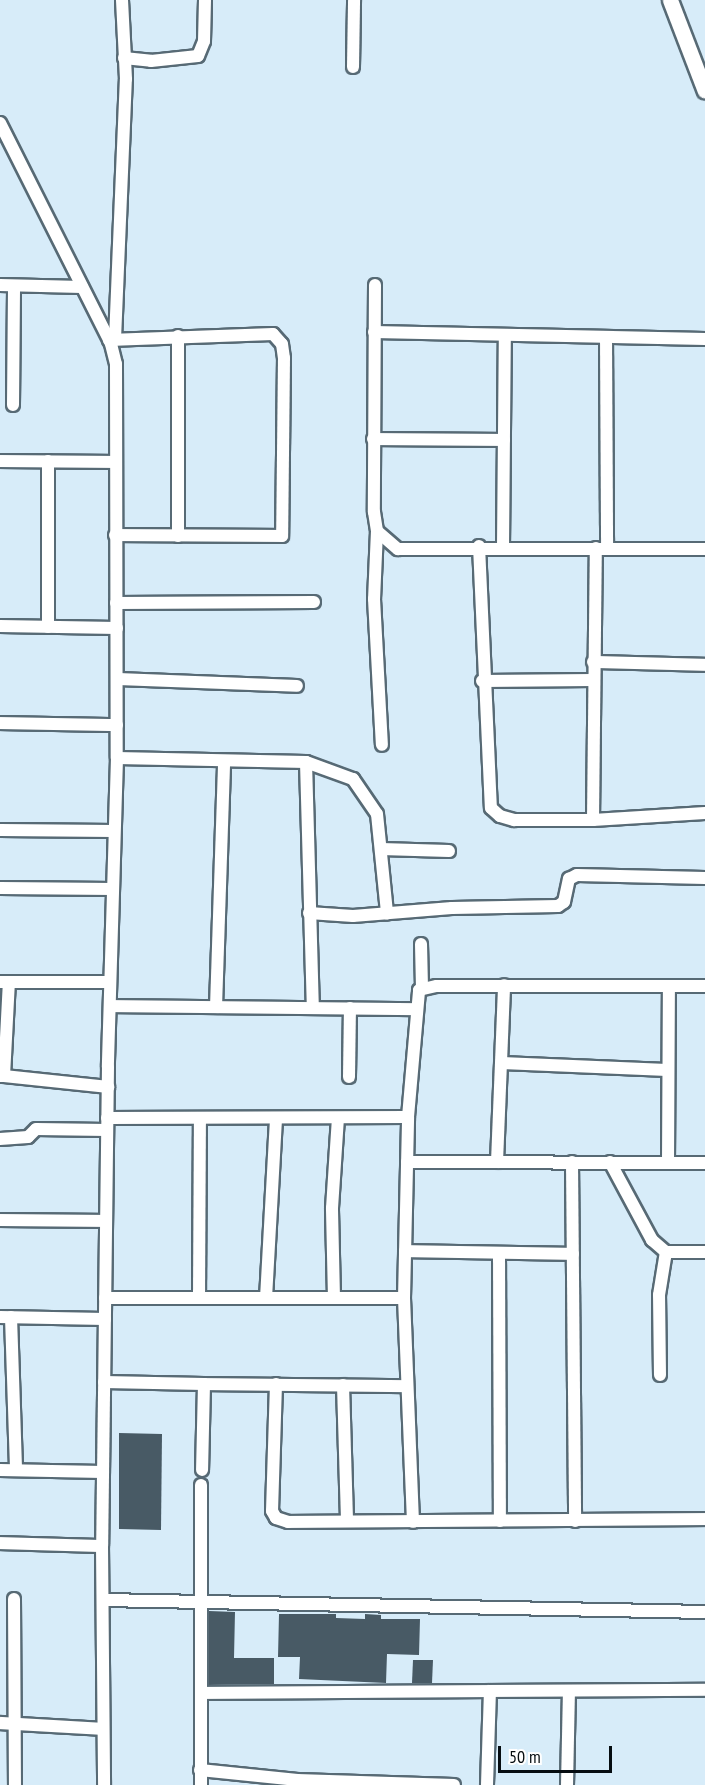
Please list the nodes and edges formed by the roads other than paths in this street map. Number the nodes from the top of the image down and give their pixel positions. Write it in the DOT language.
graph roads {
  1 [pos="122,0"];
  2 [pos="205,0"];
  3 [pos="354,0"];
  4 [pos="670,0"];
  5 [pos="124,58"];
  6 [pos="353,67"];
  7 [pos="705,91"];
  8 [pos="0,123"];
  9 [pos="0,285"];
  10 [pos="375,285"];
  11 [pos="14,286"];
  12 [pos="82,287"];
  13 [pos="374,332"];
  14 [pos="505,335"];
  15 [pos="178,336"];
  16 [pos="606,337"];
  17 [pos="112,339"];
  18 [pos="705,339"];
  19 [pos="13,405"];
  20 [pos="373,439"];
  21 [pos="504,440"];
  22 [pos="0,461"];
  23 [pos="48,461"];
  24 [pos="114,462"];
  25 [pos="377,531"];
  26 [pos="115,535"];
  27 [pos="178,536"];
  28 [pos="479,546"];
  29 [pos="503,547"];
  30 [pos="602,548"];
  31 [pos="705,549"];
  32 [pos="314,602"];
  33 [pos="116,603"];
  34 [pos="0,626"];
  35 [pos="48,627"];
  36 [pos="117,628"];
  37 [pos="593,662"];
  38 [pos="705,665"];
  39 [pos="118,679"];
  40 [pos="593,680"];
  41 [pos="482,681"];
  42 [pos="297,686"];
  43 [pos="0,723"];
  44 [pos="117,725"];
  45 [pos="382,745"];
  46 [pos="117,758"];
  47 [pos="224,762"];
  48 [pos="306,762"];
  49 [pos="705,813"];
  50 [pos="593,820"];
  51 [pos="0,830"];
  52 [pos="114,831"];
  53 [pos="381,849"];
  54 [pos="449,851"];
  55 [pos="705,878"];
  56 [pos="0,888"];
  57 [pos="113,889"];
  58 [pos="309,913"];
  59 [pos="387,913"];
  60 [pos="421,944"];
  61 [pos="4,982"];
  62 [pos="110,982"];
  63 [pos="504,986"];
  64 [pos="705,986"];
  65 [pos="422,988"];
  66 [pos="669,988"];
  67 [pos="110,1006"];
  68 [pos="216,1007"];
  69 [pos="313,1008"];
  70 [pos="350,1008"];
  71 [pos="416,1009"];
  72 [pos="501,1063"];
  73 [pos="668,1070"];
  74 [pos="2,1076"];
  75 [pos="349,1077"];
  76 [pos="108,1088"];
  77 [pos="408,1117"];
  78 [pos="338,1118"];
  79 [pos="200,1119"];
  80 [pos="276,1120"];
  81 [pos="107,1124"];
  82 [pos="0,1139"];
  83 [pos="407,1162"];
  84 [pos="497,1162"];
  85 [pos="572,1162"];
  86 [pos="610,1162"];
  87 [pos="668,1163"];
  88 [pos="705,1163"];
  89 [pos="0,1220"];
  90 [pos="106,1221"];
  91 [pos="405,1251"];
  92 [pos="666,1252"];
  93 [pos="705,1252"];
  94 [pos="499,1253"];
  95 [pos="573,1254"];
  96 [pos="105,1298"];
  97 [pos="199,1298"];
  98 [pos="266,1298"];
  99 [pos="334,1298"];
  100 [pos="404,1298"];
  101 [pos="5,1317"];
  102 [pos="105,1319"];
  103 [pos="660,1375"];
  104 [pos="104,1382"];
  105 [pos="204,1383"];
  106 [pos="276,1384"];
  107 [pos="343,1385"];
  108 [pos="407,1386"];
  109 [pos="0,1470"];
  110 [pos="16,1470"];
  111 [pos="202,1470"];
  112 [pos="103,1472"];
  113 [pos="201,1485"];
  114 [pos="705,1519"];
  115 [pos="347,1520"];
  116 [pos="500,1521"];
  117 [pos="574,1521"];
  118 [pos="413,1522"];
  119 [pos="0,1543"];
  120 [pos="102,1546"];
  121 [pos="14,1599"];
  122 [pos="103,1600"];
  123 [pos="202,1605"];
  124 [pos="705,1612"];
  125 [pos="705,1690"];
  126 [pos="490,1691"];
  127 [pos="569,1691"];
  128 [pos="201,1693"];
  129 [pos="0,1723"];
  130 [pos="15,1724"];
  131 [pos="103,1729"];
  132 [pos="200,1770"];
  133 [pos="15,1785"];
  134 [pos="104,1785"];
  135 [pos="201,1785"];
  136 [pos="454,1785"];
  137 [pos="487,1785"];
  138 [pos="567,1785"];
  1 -- 5 [label="street"];
  2 -- 5 [label="street"];
  3 -- 6 [label="street"];
  4 -- 7 [label="street"];
  5 -- 17 [label="street"];
  8 -- 12 [label="street"];
  9 -- 11 [label="street"];
  10 -- 13 [label="street"];
  11 -- 12 [label="street"];
  11 -- 19 [label="street"];
  12 -- 17 [label="street"];
  13 -- 14 [label="street"];
  13 -- 20 [label="street"];
  14 -- 16 [label="street"];
  14 -- 21 [label="street"];
  15 -- 17 [label="street"];
  15 -- 27 [label="street"];
  15 -- 27 [label="street"];
  16 -- 18 [label="street"];
  16 -- 30 [label="street"];
  17 -- 24 [label="street"];
  20 -- 21 [label="street"];
  20 -- 25 [label="street"];
  21 -- 29 [label="street"];
  22 -- 23 [label="street"];
  23 -- 24 [label="street"];
  23 -- 35 [label="street"];
  24 -- 26 [label="street"];
  25 -- 28 [label="street"];
  25 -- 45 [label="street"];
  26 -- 27 [label="street"];
  26 -- 33 [label="street"];
  28 -- 29 [label="street"];
  28 -- 41 [label="street"];
  29 -- 30 [label="street"];
  30 -- 31 [label="street"];
  30 -- 37 [label="street"];
  32 -- 33 [label="street"];
  33 -- 36 [label="street"];
  34 -- 35 [label="street"];
  35 -- 36 [label="street"];
  36 -- 39 [label="street"];
  37 -- 38 [label="street"];
  37 -- 40 [label="street"];
  39 -- 42 [label="street"];
  39 -- 44 [label="street"];
  40 -- 41 [label="street"];
  40 -- 50 [label="street"];
  41 -- 50 [label="street"];
  43 -- 44 [label="street"];
  44 -- 46 [label="street"];
  46 -- 47 [label="street"];
  46 -- 52 [label="street"];
  47 -- 48 [label="street"];
  47 -- 68 [label="street"];
  48 -- 53 [label="street"];
  48 -- 58 [label="street"];
  49 -- 50 [label="street"];
  51 -- 52 [label="street"];
  52 -- 57 [label="street"];
  53 -- 54 [label="street"];
  53 -- 59 [label="street"];
  55 -- 59 [label="street"];
  56 -- 57 [label="street"];
  57 -- 62 [label="street"];
  58 -- 59 [label="street"];
  58 -- 69 [label="street"];
  60 -- 65 [label="street"];
  61 -- 62 [label="street"];
  61 -- 74 [label="street"];
  62 -- 67 [label="street"];
  63 -- 65 [label="street"];
  63 -- 66 [label="street"];
  63 -- 72 [label="street"];
  64 -- 66 [label="street"];
  65 -- 71 [label="street"];
  66 -- 73 [label="street"];
  67 -- 68 [label="street"];
  67 -- 76 [label="street"];
  68 -- 69 [label="street"];
  69 -- 70 [label="street"];
  70 -- 71 [label="street"];
  70 -- 75 [label="street"];
  71 -- 77 [label="street"];
  72 -- 73 [label="street"];
  72 -- 84 [label="street"];
  73 -- 87 [label="street"];
  74 -- 76 [label="street"];
  76 -- 81 [label="street"];
  77 -- 78 [label="street"];
  77 -- 83 [label="street"];
  78 -- 80 [label="street"];
  78 -- 99 [label="street"];
  79 -- 80 [label="street"];
  79 -- 81 [label="street"];
  79 -- 97 [label="street"];
  80 -- 98 [label="street"];
  81 -- 82 [label="street"];
  81 -- 90 [label="street"];
  83 -- 84 [label="street"];
  83 -- 91 [label="street"];
  84 -- 85 [label="street"];
  85 -- 86 [label="street"];
  85 -- 95 [label="street"];
  86 -- 87 [label="street"];
  86 -- 92 [label="street"];
  87 -- 88 [label="street"];
  89 -- 90 [label="street"];
  90 -- 96 [label="street"];
  91 -- 94 [label="street"];
  91 -- 100 [label="street"];
  92 -- 93 [label="street"];
  92 -- 103 [label="street"];
  94 -- 95 [label="street"];
  94 -- 116 [label="street"];
  95 -- 117 [label="street"];
  96 -- 97 [label="street"];
  96 -- 102 [label="street"];
  97 -- 98 [label="street"];
  98 -- 99 [label="street"];
  99 -- 100 [label="street"];
  100 -- 108 [label="street"];
  101 -- 102 [label="street"];
  101 -- 110 [label="street"];
  102 -- 104 [label="street"];
  104 -- 105 [label="street"];
  104 -- 112 [label="street"];
  105 -- 106 [label="street"];
  105 -- 111 [label="street"];
  106 -- 107 [label="street"];
  106 -- 115 [label="street"];
  107 -- 108 [label="street"];
  107 -- 115 [label="street"];
  108 -- 118 [label="street"];
  109 -- 110 [label="street"];
  110 -- 112 [label="street"];
  112 -- 120 [label="street"];
  113 -- 123 [label="street"];
  114 -- 117 [label="street"];
  115 -- 118 [label="street"];
  116 -- 117 [label="street"];
  116 -- 118 [label="street"];
  119 -- 120 [label="street"];
  120 -- 122 [label="street"];
  121 -- 130 [label="street"];
  122 -- 123 [label="street"];
  122 -- 131 [label="street"];
  123 -- 124 [label="street"];
  123 -- 128 [label="street"];
  125 -- 127 [label="street"];
  126 -- 127 [label="street"];
  126 -- 128 [label="street"];
  126 -- 137 [label="street"];
  127 -- 138 [label="street"];
  128 -- 132 [label="street"];
  129 -- 130 [label="street"];
  130 -- 131 [label="street"];
  130 -- 133 [label="street"];
  131 -- 134 [label="street"];
  132 -- 135 [label="street"];
  132 -- 136 [label="street"];
}
